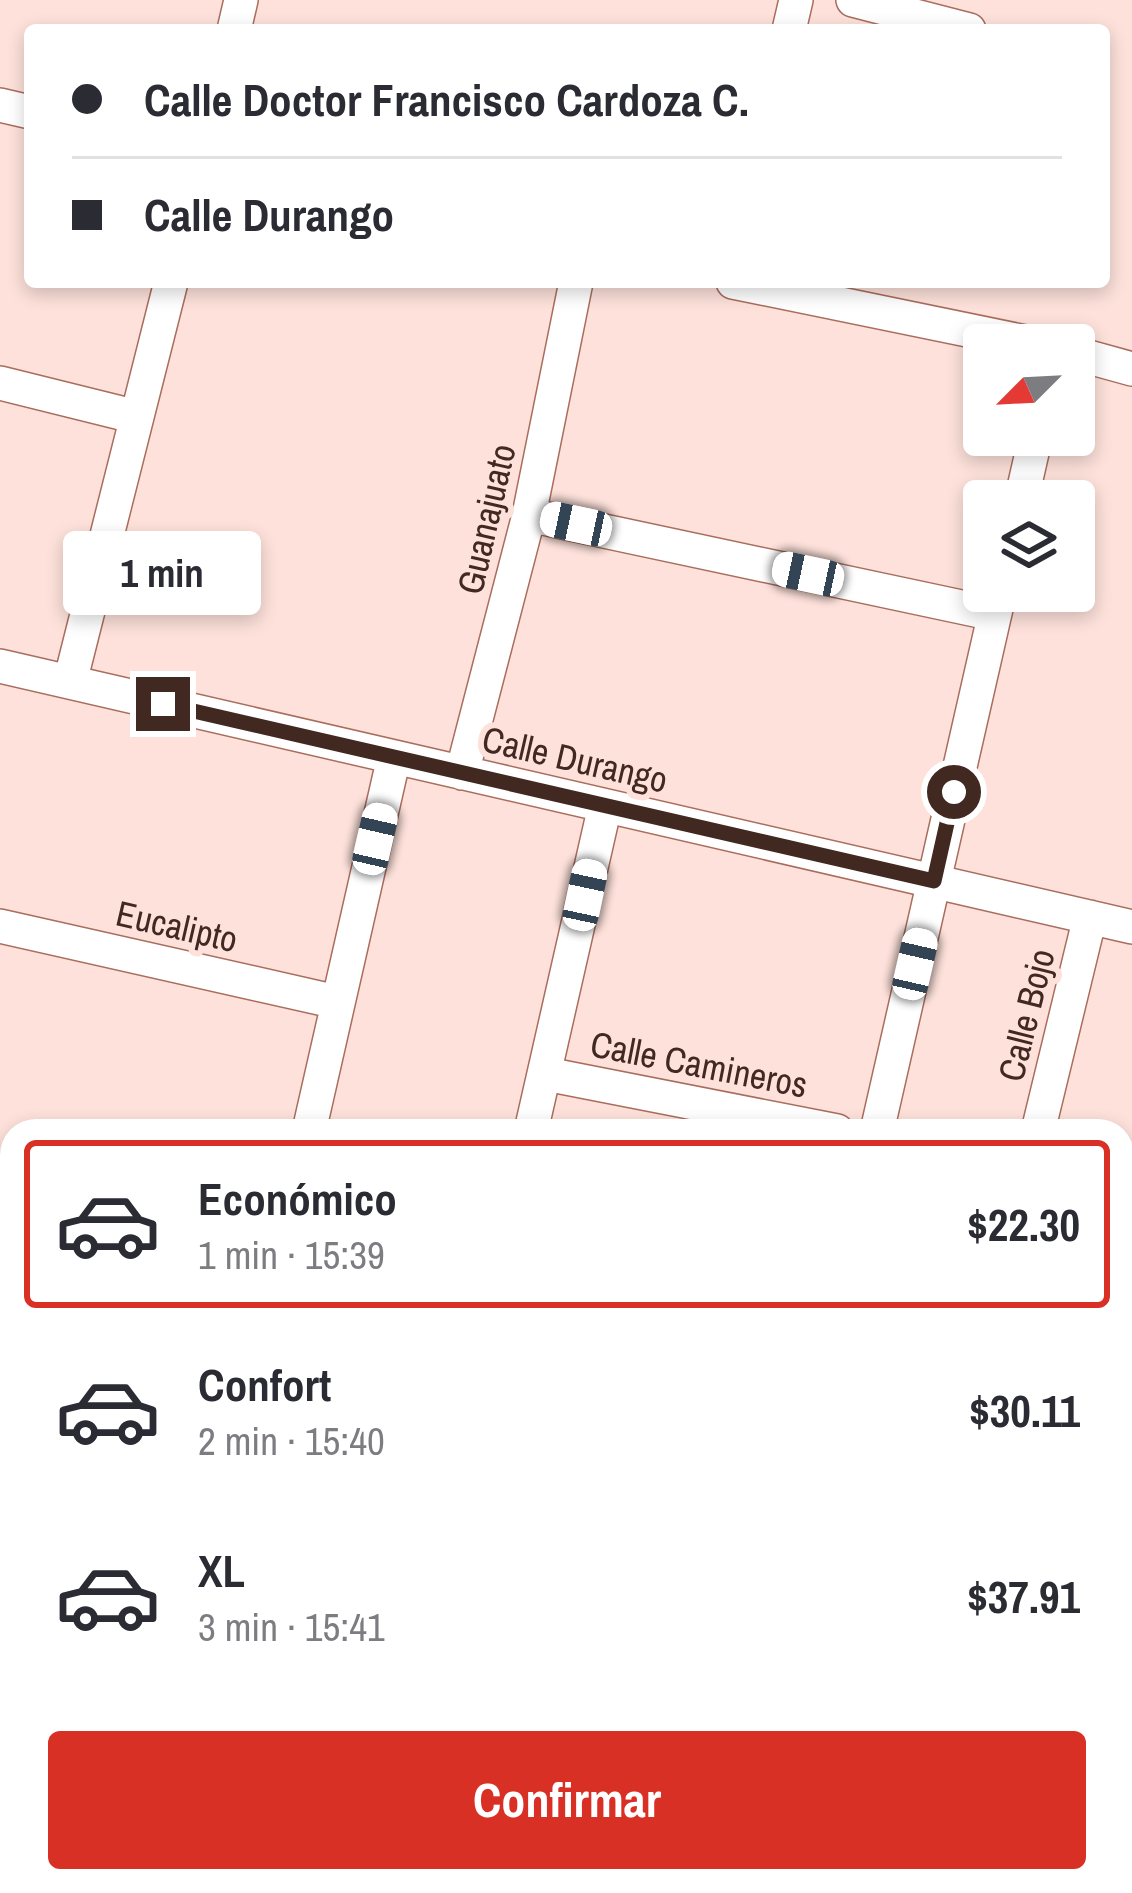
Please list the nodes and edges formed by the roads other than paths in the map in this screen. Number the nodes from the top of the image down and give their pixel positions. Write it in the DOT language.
graph roads {
  1 [pos="853,0"];
  2 [pos="946,24"];
  3 [pos="169,288"];
  4 [pos="576,288"];
  5 [pos="763,288"];
  6 [pos="963,329"];
  7 [pos="1095,359"];
  8 [pos="1132,369"];
  9 [pos="0,383"];
  10 [pos="137,417"];
  11 [pos="529,514"];
  12 [pos="963,597"];
  13 [pos="995,612"];
  14 [pos="0,666"];
  15 [pos="70,682"];
  16 [pos="394,757"];
  17 [pos="462,773"];
  18 [pos="605,806"];
  19 [pos="934,881"];
  20 [pos="1090,917"];
  21 [pos="0,926"];
  22 [pos="1132,927"];
  23 [pos="337,1002"];
  24 [pos="546,1074"];
  25 [pos="312,1119"];
  26 [pos="534,1119"];
  27 [pos="776,1119"];
  28 [pos="880,1119"];
  29 [pos="1041,1119"];
  1 -- 2 [label="street"];
  3 -- 10 [label="street"];
  4 -- 11 [label="street, Guanajuato"];
  5 -- 6 [label="street"];
  7 -- 8 [label="street"];
  9 -- 10 [label="street"];
  10 -- 15 [label="street"];
  11 -- 12 [label="street"];
  11 -- 17 [label="street, Guanajuato"];
  13 -- 19 [label="street"];
  14 -- 15 [label="street, Calle Durango"];
  15 -- 16 [label="street, Calle Durango"];
  16 -- 17 [label="street, Calle Durango"];
  16 -- 23 [label="street"];
  17 -- 18 [label="street, Calle Durango"];
  18 -- 19 [label="street, Calle Durango"];
  18 -- 24 [label="street"];
  19 -- 20 [label="street, Calle Durango"];
  19 -- 28 [label="street"];
  20 -- 22 [label="street, Calle Durango"];
  20 -- 29 [label="street, Calle Bojo"];
  21 -- 23 [label="street, Eucalipto"];
  23 -- 25 [label="street"];
  24 -- 26 [label="street"];
  24 -- 27 [label="street, Calle Camineros"];
}
